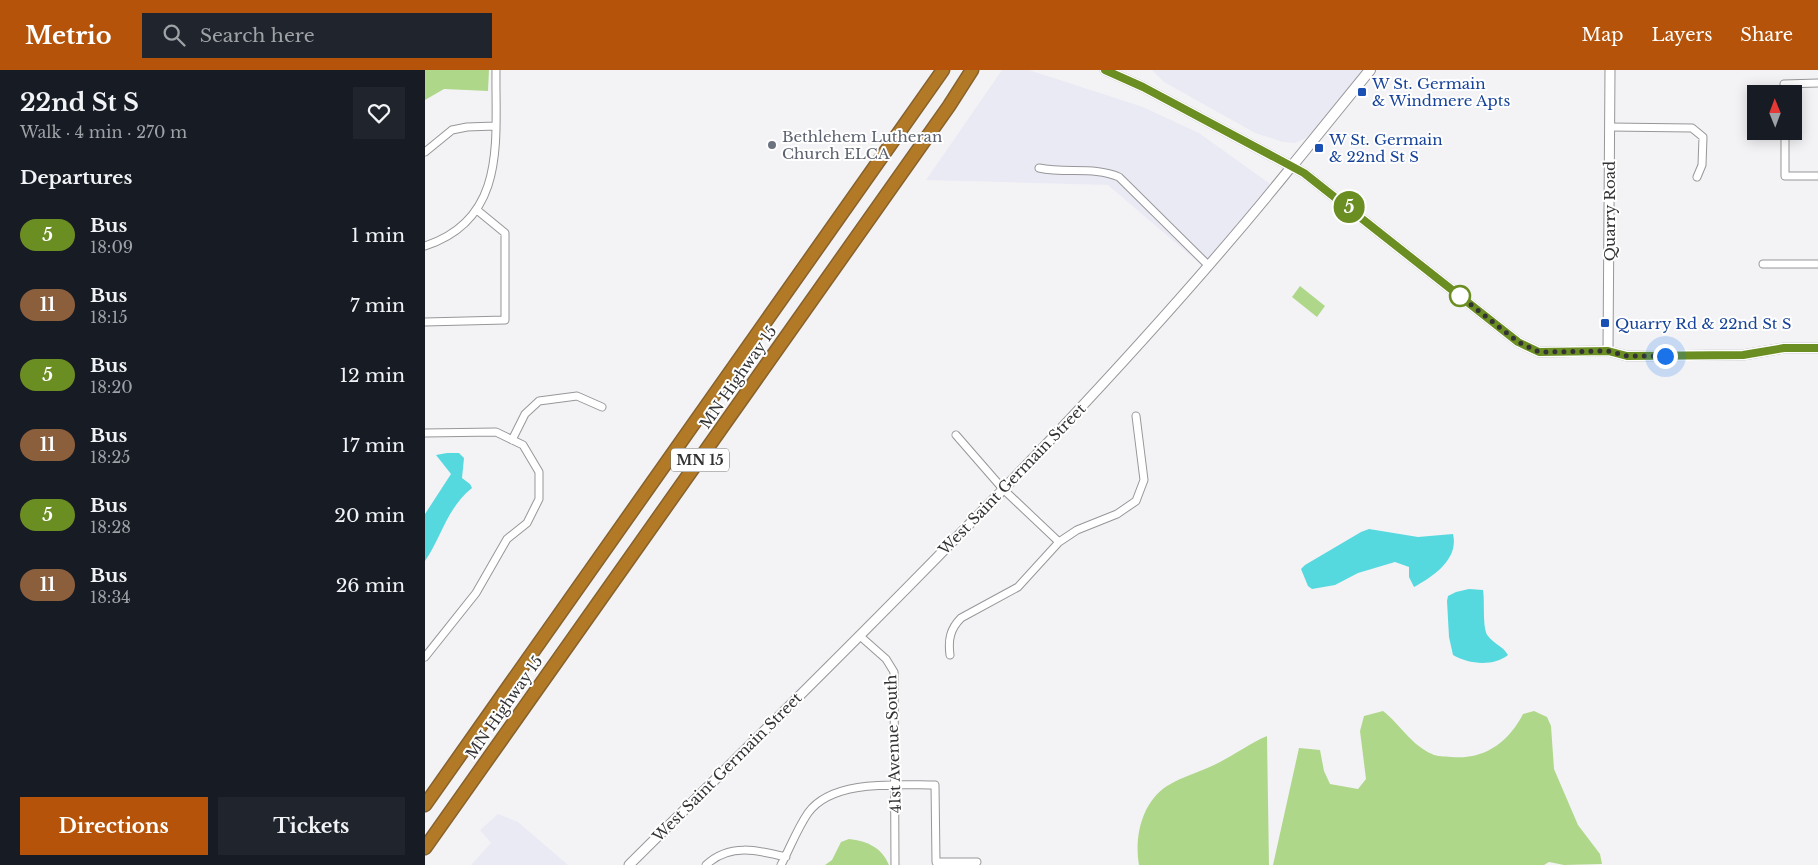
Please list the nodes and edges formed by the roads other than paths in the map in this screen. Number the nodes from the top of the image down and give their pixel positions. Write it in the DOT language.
graph roads {
  1 [pos="496,70"];
  2 [pos="943,70"];
  3 [pos="972,70"];
  4 [pos="1105,70"];
  5 [pos="1370,70"];
  6 [pos="1610,70"];
  7 [pos="1818,83"];
  8 [pos="1785,85"];
  9 [pos="495,126"];
  10 [pos="1610,127"];
  11 [pos="1785,140"];
  12 [pos="425,152"];
  13 [pos="1292,166"];
  14 [pos="1039,168"];
  15 [pos="1818,176"];
  16 [pos="1697,177"];
  17 [pos="477,210"];
  18 [pos="425,246"];
  19 [pos="1763,264"];
  20 [pos="1818,264"];
  21 [pos="1209,266"];
  22 [pos="425,322"];
  23 [pos="1818,348"];
  24 [pos="1608,351"];
  25 [pos="602,407"];
  26 [pos="1137,416"];
  27 [pos="425,433"];
  28 [pos="956,435"];
  29 [pos="512,440"];
  30 [pos="1003,489"];
  31 [pos="1059,542"];
  32 [pos="860,636"];
  33 [pos="950,655"];
  34 [pos="425,657"];
  35 [pos="895,785"];
  36 [pos="425,805"];
  37 [pos="425,848"];
  38 [pos="785,857"];
  39 [pos="977,862"];
  40 [pos="629,865"];
  41 [pos="706,865"];
  42 [pos="781,865"];
  43 [pos="895,865"];
  1 -- 9 [label="street"];
  2 -- 36 [label="highway, MN Highway 15 / MN 15"];
  3 -- 37 [label="highway, MN Highway 15 / MN 15"];
  4 -- 13 [label="street"];
  5 -- 13 [label="main road, West Saint Germain Street"];
  6 -- 10 [label="street, Quarry Road"];
  7 -- 8 [label="street"];
  9 -- 12 [label="street"];
  9 -- 17 [label="street"];
  10 -- 16 [label="street"];
  10 -- 24 [label="street, Quarry Road"];
  11 -- 15 [label="street"];
  13 -- 21 [label="street, West Saint Germain Street"];
  13 -- 24 [label="street"];
  14 -- 21 [label="street"];
  17 -- 18 [label="street"];
  17 -- 22 [label="street"];
  19 -- 20 [label="street"];
  21 -- 30 [label="street, West Saint Germain Street"];
  23 -- 24 [label="street"];
  25 -- 29 [label="street"];
  26 -- 31 [label="street"];
  27 -- 29 [label="street"];
  28 -- 30 [label="street"];
  29 -- 34 [label="street"];
  30 -- 31 [label="street"];
  30 -- 32 [label="street, West Saint Germain Street"];
  31 -- 33 [label="street"];
  32 -- 35 [label="street, 41st Avenue South"];
  32 -- 40 [label="street, West Saint Germain Street"];
  35 -- 38 [label="street"];
  35 -- 39 [label="street"];
  35 -- 43 [label="street, 41st Avenue South"];
  38 -- 41 [label="street"];
  38 -- 42 [label="street"];
}
